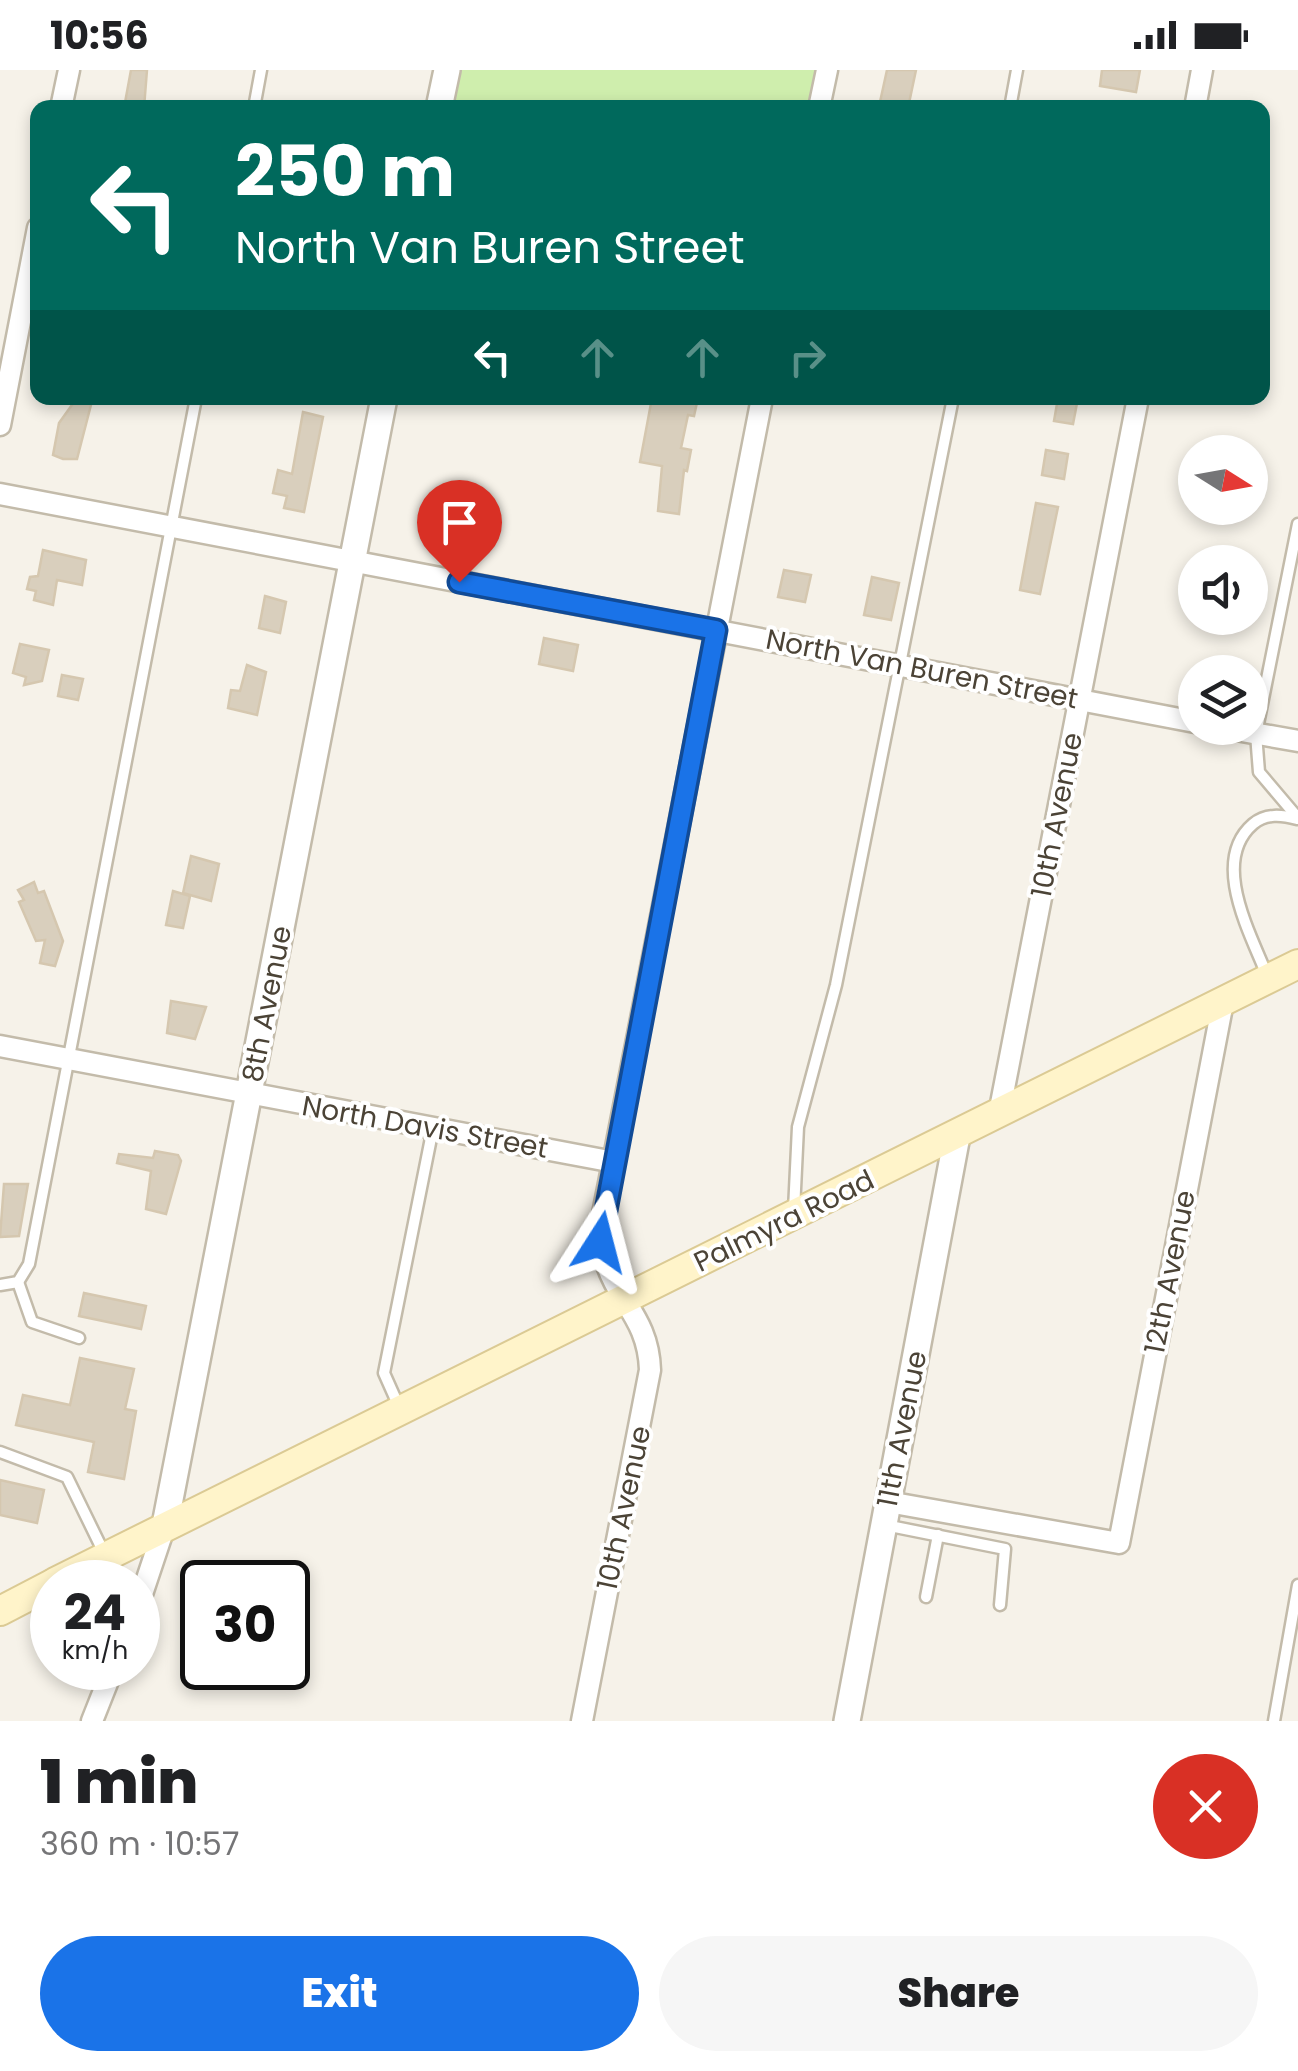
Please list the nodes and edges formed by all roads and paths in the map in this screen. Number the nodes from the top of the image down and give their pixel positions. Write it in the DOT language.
graph roads {
  1 [pos="70,70"];
  2 [pos="261,70"];
  3 [pos="447,70"];
  4 [pos="827,70"];
  5 [pos="1017,70"];
  6 [pos="1202,70"];
  7 [pos="63,100"];
  8 [pos="255,100"];
  9 [pos="441,100"];
  10 [pos="821,100"];
  11 [pos="1011,100"];
  12 [pos="1196,100"];
  13 [pos="30,269"];
  14 [pos="195,405"];
  15 [pos="383,405"];
  16 [pos="761,405"];
  17 [pos="952,405"];
  18 [pos="1137,405"];
  19 [pos="0,424"];
  20 [pos="0,494"];
  21 [pos="1298,524"];
  22 [pos="170,526"];
  23 [pos="353,563"];
  24 [pos="716,630"];
  25 [pos="900,666"];
  26 [pos="1268,674"];
  27 [pos="1080,700"];
  28 [pos="1178,719"];
  29 [pos="1268,736"];
  30 [pos="1298,741"];
  31 [pos="1257,745"];
  32 [pos="1298,818"];
  33 [pos="1298,964"];
  34 [pos="1269,979"];
  35 [pos="1223,1002"];
  36 [pos="0,1046"];
  37 [pos="67,1059"];
  38 [pos="250,1096"];
  39 [pos="999,1114"];
  40 [pos="433,1128"];
  41 [pos="957,1136"];
  42 [pos="614,1162"];
  43 [pos="794,1216"];
  44 [pos="18,1282"];
  45 [pos="0,1285"];
  46 [pos="623,1301"];
  47 [pos="79,1338"];
  48 [pos="400,1409"];
  49 [pos="0,1452"];
  50 [pos="886,1513"];
  51 [pos="166,1525"];
  52 [pos="938,1535"];
  53 [pos="105,1556"];
  54 [pos="97,1560"];
  55 [pos="154,1560"];
  56 [pos="1298,1585"];
  57 [pos="30,1595"];
  58 [pos="926,1596"];
  59 [pos="1000,1605"];
  60 [pos="0,1611"];
  61 [pos="104,1690"];
  62 [pos="92,1721"];
  63 [pos="582,1721"];
  64 [pos="847,1721"];
  65 [pos="1274,1721"];
  1 -- 7 [label="street"];
  2 -- 8 [label="lane"];
  3 -- 9 [label="street"];
  4 -- 10 [label="street"];
  5 -- 11 [label="lane"];
  6 -- 12 [label="street"];
  13 -- 19 [label="street"];
  14 -- 22 [label="lane"];
  15 -- 23 [label="street, 8th Avenue"];
  16 -- 24 [label="street, 10th Avenue"];
  17 -- 25 [label="lane"];
  18 -- 27 [label="street, 10th Avenue"];
  20 -- 22 [label="street, North Van Buren Street"];
  21 -- 26 [label="lane"];
  22 -- 23 [label="street, North Van Buren Street"];
  22 -- 37 [label="lane"];
  23 -- 24 [label="street, North Van Buren Street"];
  23 -- 38 [label="street, 8th Avenue"];
  24 -- 25 [label="street, North Van Buren Street"];
  24 -- 42 [label="street, 10th Avenue"];
  25 -- 27 [label="street, North Van Buren Street"];
  25 -- 43 [label="lane"];
  27 -- 28 [label="street, North Van Buren Street"];
  27 -- 39 [label="street, 10th Avenue"];
  29 -- 30 [label="street"];
  31 -- 32 [label="lane"];
  32 -- 34 [label="lane"];
  33 -- 34 [label="main road, Palmyra Road"];
  34 -- 35 [label="main road, Palmyra Road"];
  35 -- 39 [label="main road, Palmyra Road"];
  35 -- 50 [label="street, 12th Avenue"];
  36 -- 37 [label="street, North Davis Street"];
  37 -- 38 [label="street, North Davis Street"];
  37 -- 44 [label="lane"];
  38 -- 40 [label="street, North Davis Street"];
  38 -- 51 [label="street, 8th Avenue"];
  39 -- 41 [label="main road, Palmyra Road"];
  40 -- 42 [label="street, North Davis Street"];
  40 -- 48 [label="lane"];
  41 -- 43 [label="main road, Palmyra Road"];
  41 -- 50 [label="street, 11th Avenue"];
  42 -- 46 [label="street, 10th Avenue"];
  43 -- 46 [label="main road, Palmyra Road"];
  44 -- 45 [label="lane"];
  44 -- 47 [label="lane"];
  46 -- 48 [label="main road, Palmyra Road"];
  46 -- 63 [label="street, 10th Avenue"];
  48 -- 51 [label="main road, Palmyra Road"];
  49 -- 53 [label="lane"];
  50 -- 52 [label="lane"];
  50 -- 64 [label="street, 11th Avenue"];
  51 -- 53 [label="main road, Palmyra Road"];
  51 -- 55 [label="street, 8th Avenue"];
  52 -- 58 [label="lane"];
  52 -- 59 [label="lane"];
  53 -- 54 [label="main road, Palmyra Road"];
  56 -- 65 [label="lane"];
  57 -- 60 [label="main road, Palmyra Road"];
  61 -- 62 [label="street"];
}
